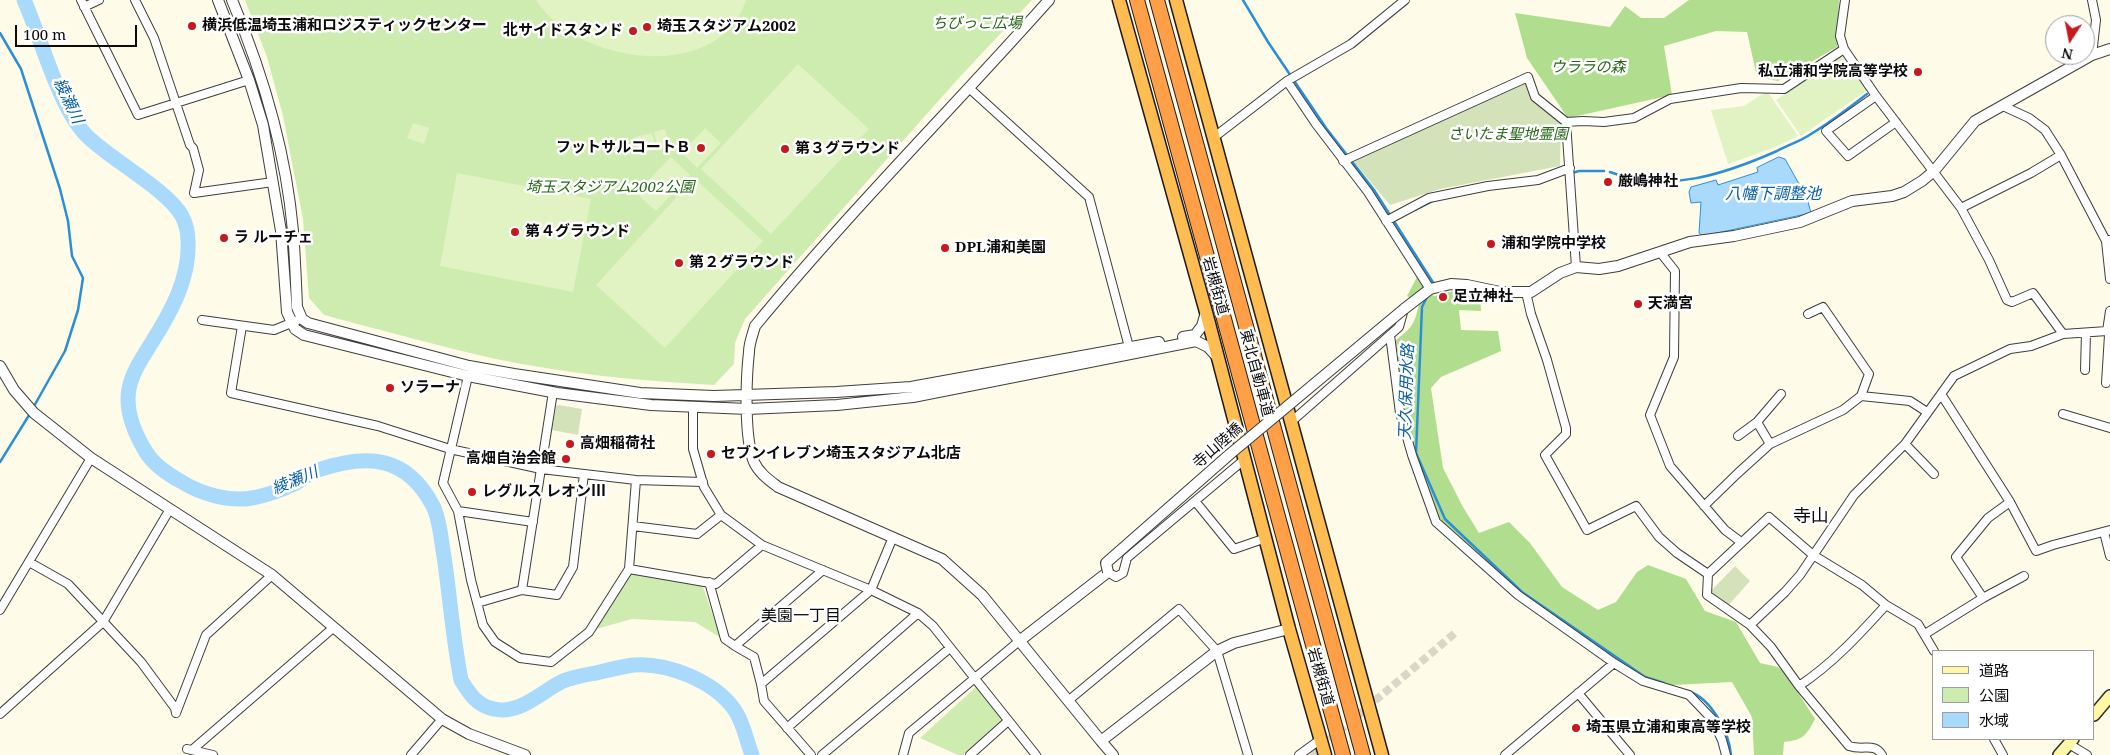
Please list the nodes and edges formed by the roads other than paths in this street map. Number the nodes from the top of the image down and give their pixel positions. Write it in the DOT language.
graph roads {
  1 [pos="99,0"];
  2 [pos="135,0"];
  3 [pos="218,0"];
  4 [pos="232,0"];
  5 [pos="1049,0"];
  6 [pos="1119,0"];
  7 [pos="1137,0"];
  8 [pos="1157,0"];
  9 [pos="1176,0"];
  10 [pos="1406,0"];
  11 [pos="1845,0"];
  12 [pos="2092,0"];
  13 [pos="82,4"];
  14 [pos="2095,15"];
  15 [pos="2095,15"];
  16 [pos="2095,29"];
  17 [pos="1844,49"];
  18 [pos="2110,49"];
  19 [pos="2095,54"];
  20 [pos="2075,65"];
  21 [pos="249,80"];
  22 [pos="1287,81"];
  23 [pos="969,88"];
  24 [pos="1873,92"];
  25 [pos="177,102"];
  26 [pos="2003,106"];
  27 [pos="1566,122"];
  28 [pos="1896,122"];
  29 [pos="1213,138"];
  30 [pos="2061,155"];
  31 [pos="1343,161"];
  32 [pos="1570,168"];
  33 [pos="1934,171"];
  34 [pos="273,182"];
  35 [pos="1961,208"];
  36 [pos="1386,221"];
  37 [pos="2108,240"];
  38 [pos="1660,252"];
  39 [pos="1576,267"];
  40 [pos="2110,279"];
  41 [pos="1430,289"];
  42 [pos="1526,292"];
  43 [pos="1404,309"];
  44 [pos="2110,311"];
  45 [pos="1206,312"];
  46 [pos="1808,314"];
  47 [pos="302,318"];
  48 [pos="202,320"];
  49 [pos="291,324"];
  50 [pos="242,326"];
  51 [pos="2086,332"];
  52 [pos="2063,334"];
  53 [pos="2109,334"];
  54 [pos="1390,335"];
  55 [pos="1129,347"];
  56 [pos="1218,358"];
  57 [pos="0,366"];
  58 [pos="2086,370"];
  59 [pos="468,376"];
  60 [pos="2106,383"];
  61 [pos="553,392"];
  62 [pos="1781,394"];
  63 [pos="1941,394"];
  64 [pos="748,396"];
  65 [pos="1861,396"];
  66 [pos="693,408"];
  67 [pos="748,410"];
  68 [pos="1927,412"];
  69 [pos="2063,414"];
  70 [pos="1291,422"];
  71 [pos="1757,422"];
  72 [pos="2110,428"];
  73 [pos="1738,436"];
  74 [pos="1770,444"];
  75 [pos="1905,444"];
  76 [pos="450,449"];
  77 [pos="91,458"];
  78 [pos="1245,459"];
  79 [pos="541,469"];
  80 [pos="584,474"];
  81 [pos="1934,474"];
  82 [pos="636,480"];
  83 [pos="703,482"];
  84 [pos="1194,501"];
  85 [pos="2010,502"];
  86 [pos="1704,506"];
  87 [pos="170,509"];
  88 [pos="458,510"];
  89 [pos="720,515"];
  90 [pos="533,522"];
  91 [pos="633,526"];
  92 [pos="2107,531"];
  93 [pos="893,537"];
  94 [pos="1266,538"];
  95 [pos="1741,542"];
  96 [pos="762,545"];
  97 [pos="1813,555"];
  98 [pos="2110,556"];
  99 [pos="29,562"];
  100 [pos="629,569"];
  101 [pos="823,570"];
  102 [pos="1108,572"];
  103 [pos="1708,574"];
  104 [pos="272,575"];
  105 [pos="2024,576"];
  106 [pos="709,582"];
  107 [pos="522,590"];
  108 [pos="871,590"];
  109 [pos="1983,598"];
  110 [pos="477,603"];
  111 [pos="1886,605"];
  112 [pos="0,610"];
  113 [pos="918,613"];
  114 [pos="103,622"];
  115 [pos="1750,625"];
  116 [pos="333,628"];
  117 [pos="1289,629"];
  118 [pos="1924,634"];
  119 [pos="1018,642"];
  120 [pos="735,646"];
  121 [pos="950,648"];
  122 [pos="1933,650"];
  123 [pos="1217,651"];
  124 [pos="1614,663"];
  125 [pos="976,678"];
  126 [pos="761,684"];
  127 [pos="1799,686"];
  128 [pos="1578,693"];
  129 [pos="2110,696"];
  130 [pos="1069,700"];
  131 [pos="4,706"];
  132 [pos="0,714"];
  133 [pos="2095,714"];
  134 [pos="442,719"];
  135 [pos="1008,721"];
  136 [pos="787,728"];
  137 [pos="1321,739"];
  138 [pos="1995,740"];
  139 [pos="1101,741"];
  140 [pos="2071,741"];
  141 [pos="213,755"];
  142 [pos="410,755"];
  143 [pos="524,755"];
  144 [pos="811,755"];
  145 [pos="822,755"];
  146 [pos="903,755"];
  147 [pos="970,755"];
  148 [pos="1036,755"];
  149 [pos="1113,755"];
  150 [pos="1248,755"];
  151 [pos="1299,755"];
  152 [pos="1325,755"];
  153 [pos="1343,755"];
  154 [pos="1363,755"];
  155 [pos="1382,755"];
  156 [pos="1505,755"];
  157 [pos="1630,755"];
  158 [pos="1726,755"];
  159 [pos="1882,755"];
  160 [pos="2003,755"];
  161 [pos="2060,755"];
  162 [pos="2087,755"];
  1 -- 13 [label="street"];
  2 -- 25 [label="street"];
  3 -- 21 [label="street"];
  4 -- 47 [label="street"];
  5 -- 23 [label="street"];
  6 -- 45 [label="highway, 岩槻街道"];
  7 -- 153 [label="highway, 東北自動車道"];
  8 -- 154 [label="highway, 東北自動車道"];
  9 -- 29 [label="highway"];
  10 -- 22 [label="street"];
  11 -- 17 [label="street"];
  12 -- 15 [label="street"];
  13 -- 25 [label="street"];
  14 -- 16 [label="street"];
  17 -- 24 [label="street"];
  17 -- 27 [label="street"];
  18 -- 19 [label="street"];
  20 -- 26 [label="street"];
  21 -- 25 [label="street"];
  21 -- 34 [label="street"];
  22 -- 29 [label="street"];
  22 -- 31 [label="street"];
  23 -- 55 [label="street"];
  23 -- 64 [label="street"];
  24 -- 28 [label="street"];
  24 -- 28 [label="street"];
  25 -- 34 [label="street"];
  26 -- 30 [label="street"];
  26 -- 33 [label="street"];
  27 -- 31 [label="street"];
  27 -- 32 [label="street"];
  28 -- 33 [label="street"];
  29 -- 70 [label="highway"];
  30 -- 35 [label="street"];
  30 -- 37 [label="street"];
  31 -- 36 [label="street"];
  32 -- 36 [label="street"];
  32 -- 39 [label="street"];
  33 -- 35 [label="street"];
  33 -- 38 [label="street"];
  34 -- 49 [label="street"];
  35 -- 52 [label="street"];
  36 -- 41 [label="street"];
  37 -- 40 [label="street"];
  38 -- 39 [label="street"];
  38 -- 86 [label="street"];
  39 -- 42 [label="street"];
  41 -- 42 [label="street"];
  41 -- 43 [label="street"];
  42 -- 103 [label="street"];
  43 -- 54 [label="street"];
  43 -- 102 [label="street, 寺山陸橋, bridge"];
  44 -- 53 [label="street"];
  45 -- 55 [label="street"];
  45 -- 56 [label="highway, 岩槻街道"];
  46 -- 65 [label="street"];
  47 -- 49 [label="street"];
  47 -- 64 [label="street"];
  48 -- 50 [label="street"];
  49 -- 50 [label="street"];
  49 -- 59 [label="street"];
  50 -- 76 [label="street"];
  51 -- 52 [label="street"];
  51 -- 53 [label="street"];
  51 -- 58 [label="street"];
  52 -- 63 [label="street"];
  53 -- 60 [label="street"];
  54 -- 70 [label="street"];
  54 -- 124 [label="street"];
  55 -- 64 [label="street"];
  56 -- 67 [label="street"];
  56 -- 78 [label="highway, 岩槻街道"];
  57 -- 77 [label="street"];
  59 -- 61 [label="street"];
  59 -- 76 [label="street"];
  61 -- 66 [label="street"];
  61 -- 79 [label="street"];
  62 -- 71 [label="street"];
  63 -- 68 [label="street"];
  63 -- 85 [label="street"];
  64 -- 67 [label="street"];
  65 -- 68 [label="street"];
  65 -- 74 [label="street"];
  66 -- 67 [label="street"];
  66 -- 83 [label="street"];
  67 -- 93 [label="street"];
  68 -- 75 [label="street"];
  69 -- 72 [label="street"];
  70 -- 155 [label="highway"];
  71 -- 73 [label="street"];
  71 -- 74 [label="street"];
  74 -- 86 [label="street"];
  75 -- 81 [label="street"];
  75 -- 97 [label="street"];
  76 -- 79 [label="street"];
  76 -- 88 [label="street"];
  77 -- 87 [label="street"];
  77 -- 99 [label="street"];
  78 -- 84 [label="street"];
  78 -- 94 [label="highway, 岩槻街道"];
  79 -- 80 [label="street"];
  79 -- 90 [label="street"];
  80 -- 82 [label="street"];
  80 -- 107 [label="street"];
  82 -- 83 [label="street"];
  82 -- 91 [label="street"];
  83 -- 89 [label="street"];
  84 -- 94 [label="street"];
  84 -- 102 [label="street"];
  85 -- 92 [label="street"];
  85 -- 109 [label="street"];
  86 -- 95 [label="street"];
  87 -- 104 [label="street"];
  87 -- 114 [label="street"];
  88 -- 90 [label="street"];
  88 -- 110 [label="street"];
  89 -- 91 [label="street"];
  89 -- 96 [label="street"];
  90 -- 107 [label="street"];
  91 -- 100 [label="street"];
  92 -- 98 [label="street"];
  93 -- 108 [label="street"];
  93 -- 119 [label="street"];
  94 -- 117 [label="highway, 岩槻街道"];
  95 -- 97 [label="street"];
  95 -- 103 [label="street"];
  96 -- 101 [label="street"];
  96 -- 106 [label="street"];
  97 -- 111 [label="street"];
  97 -- 115 [label="street"];
  99 -- 112 [label="street"];
  99 -- 114 [label="street"];
  100 -- 106 [label="street"];
  100 -- 110 [label="street"];
  101 -- 108 [label="street"];
  101 -- 120 [label="street"];
  102 -- 119 [label="street"];
  103 -- 115 [label="street"];
  104 -- 114 [label="street"];
  104 -- 116 [label="street"];
  105 -- 109 [label="street"];
  106 -- 120 [label="street"];
  107 -- 110 [label="street"];
  108 -- 113 [label="street"];
  108 -- 126 [label="street"];
  109 -- 118 [label="street"];
  111 -- 118 [label="street"];
  111 -- 127 [label="street"];
  113 -- 121 [label="street"];
  113 -- 136 [label="street"];
  114 -- 131 [label="street"];
  115 -- 127 [label="street"];
  116 -- 134 [label="street"];
  116 -- 141 [label="street"];
  117 -- 123 [label="street"];
  117 -- 137 [label="highway, 岩槻街道"];
  118 -- 122 [label="street"];
  119 -- 125 [label="street"];
  119 -- 130 [label="street"];
  120 -- 126 [label="street"];
  121 -- 125 [label="street"];
  121 -- 145 [label="street"];
  123 -- 130 [label="street"];
  123 -- 139 [label="street"];
  123 -- 150 [label="street"];
  124 -- 128 [label="street"];
  124 -- 158 [label="street"];
  125 -- 135 [label="street"];
  125 -- 146 [label="street"];
  126 -- 136 [label="street"];
  127 -- 159 [label="street"];
  128 -- 156 [label="street"];
  128 -- 157 [label="street"];
  129 -- 133 [label="main road"];
  130 -- 139 [label="street"];
  131 -- 132 [label="street"];
  134 -- 142 [label="street"];
  134 -- 143 [label="street"];
  135 -- 147 [label="street"];
  135 -- 148 [label="street"];
  136 -- 144 [label="street"];
  137 -- 151 [label="street"];
  137 -- 152 [label="highway, 岩槻街道"];
  138 -- 160 [label="street"];
  139 -- 149 [label="street"];
  140 -- 161 [label="main road"];
  140 -- 162 [label="street"];
}
